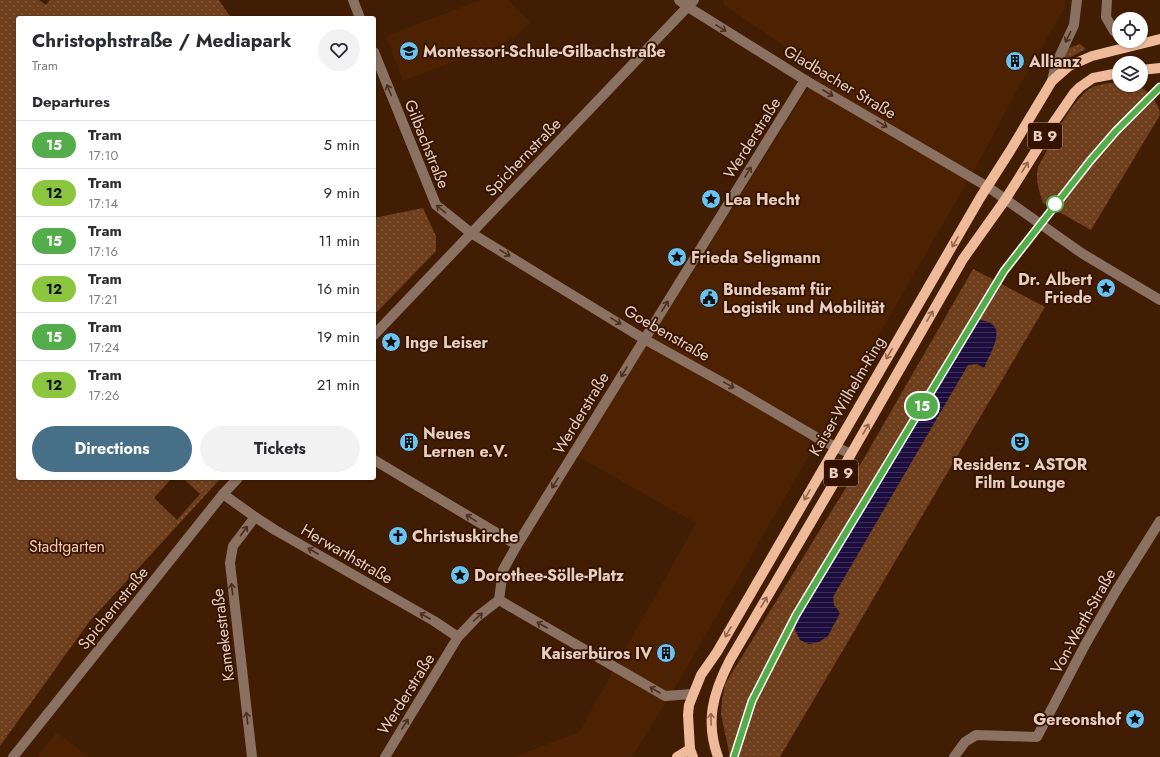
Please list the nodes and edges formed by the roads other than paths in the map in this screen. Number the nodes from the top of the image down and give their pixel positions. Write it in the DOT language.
graph roads {
  1 [pos="353,0"];
  2 [pos="679,0"];
  3 [pos="1077,0"];
  4 [pos="1107,0"];
  5 [pos="691,4"];
  6 [pos="359,16"];
  7 [pos="1112,28"];
  8 [pos="1160,39"];
  9 [pos="1148,42"];
  10 [pos="1126,48"];
  11 [pos="376,57"];
  12 [pos="1160,68"];
  13 [pos="1148,69"];
  14 [pos="1112,74"];
  15 [pos="805,80"];
  16 [pos="1052,81"];
  17 [pos="988,187"];
  18 [pos="1006,200"];
  19 [pos="472,233"];
  20 [pos="1160,300"];
  21 [pos="376,333"];
  22 [pos="644,339"];
  23 [pos="835,446"];
  24 [pos="851,454"];
  25 [pos="376,461"];
  26 [pos="236,480"];
  27 [pos="223,494"];
  28 [pos="254,517"];
  29 [pos="1160,521"];
  30 [pos="517,545"];
  31 [pos="499,600"];
  32 [pos="458,637"];
  33 [pos="692,694"];
  34 [pos="691,753"];
  35 [pos="714,755"];
  36 [pos="13,757"];
  37 [pos="252,757"];
  38 [pos="385,757"];
  39 [pos="677,757"];
  40 [pos="954,757"];
  1 -- 6 [label="street"];
  2 -- 5 [label="street, Gladbacher Straße"];
  3 -- 16 [label="street, one-way"];
  4 -- 7 [label="street"];
  5 -- 15 [label="street, Gladbacher Straße, one-way"];
  5 -- 19 [label="street, Spichernstraße"];
  8 -- 9 [label="main road, B 9"];
  10 -- 16 [label="main road, Kaiser-Wilhelm-Ring / B 9"];
  19 -- 11 [label="street, Gilbachstraße, one-way"];
  12 -- 13 [label="main road"];
  18 -- 14 [label="main road, Kaiser-Wilhelm-Ring / B 9, one-way"];
  15 -- 17 [label="street, Gladbacher Straße, one-way"];
  22 -- 15 [label="street, Werderstraße, one-way"];
  16 -- 17 [label="main road, Kaiser-Wilhelm-Ring / B 9"];
  17 -- 18 [label="street, Gladbacher Straße"];
  17 -- 23 [label="main road, Kaiser-Wilhelm-Ring / B 9, one-way"];
  18 -- 20 [label="street, Gladbacher Straße"];
  24 -- 18 [label="main road, Kaiser-Wilhelm-Ring / B 9, one-way"];
  19 -- 21 [label="street, Spichernstraße"];
  19 -- 22 [label="street, Goebenstraße, one-way"];
  22 -- 23 [label="street, Goebenstraße, one-way"];
  22 -- 30 [label="street, Werderstraße, one-way"];
  23 -- 24 [label="street, Goebenstraße"];
  23 -- 33 [label="main road, Kaiser-Wilhelm-Ring / B 9, one-way"];
  35 -- 24 [label="main road, Kaiser-Wilhelm-Ring / B 9, one-way"];
  30 -- 25 [label="street, one-way"];
  26 -- 27 [label="street, Spichernstraße"];
  27 -- 28 [label="street, Herwarthstraße"];
  27 -- 36 [label="street, Spichernstraße"];
  32 -- 28 [label="street, Herwarthstraße, one-way"];
  37 -- 28 [label="street, Kamekestraße, one-way"];
  29 -- 40 [label="street, Von-Werth-Straße"];
  30 -- 31 [label="street, Werderstraße"];
  32 -- 31 [label="street, Werderstraße, one-way"];
  33 -- 31 [label="street, one-way"];
  38 -- 32 [label="street, Werderstraße, one-way"];
  33 -- 34 [label="main road, Kaiser-Wilhelm-Ring / B 9"];
  34 -- 39 [label="main road"];
}
